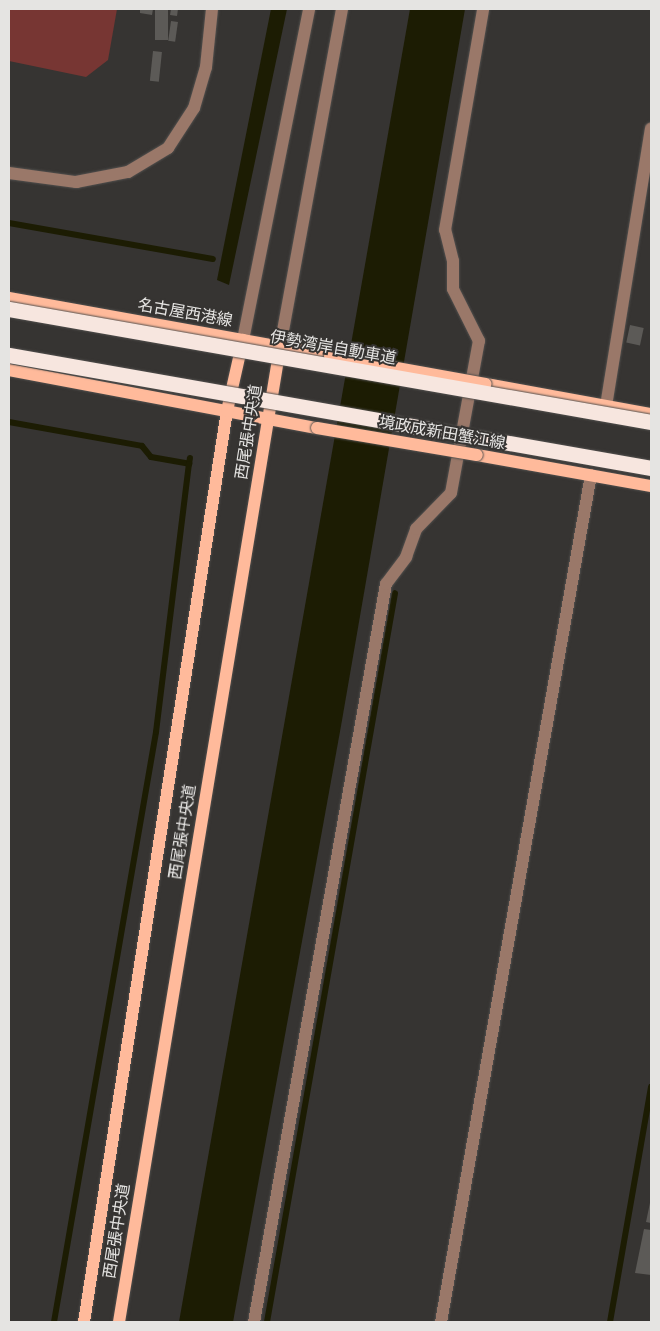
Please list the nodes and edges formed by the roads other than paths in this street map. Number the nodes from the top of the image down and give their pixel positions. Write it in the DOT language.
graph roads {
  1 [pos="212,9"];
  2 [pos="309,9"];
  3 [pos="342,9"];
  4 [pos="483,9"];
  5 [pos="651,129"];
  6 [pos="9,173"];
  7 [pos="9,298"];
  8 [pos="9,309"];
  9 [pos="243,340"];
  10 [pos="280,347"];
  11 [pos="9,356"];
  12 [pos="9,370"];
  13 [pos="606,406"];
  14 [pos="227,411"];
  15 [pos="651,414"];
  16 [pos="268,419"];
  17 [pos="651,422"];
  18 [pos="651,468"];
  19 [pos="591,475"];
  20 [pos="651,486"];
  21 [pos="84,1322"];
  22 [pos="119,1322"];
  23 [pos="254,1322"];
  24 [pos="441,1322"];
  1 -- 6 [label="street"];
  2 -- 9 [label="street"];
  3 -- 10 [label="street"];
  4 -- 23 [label="street"];
  5 -- 13 [label="street"];
  7 -- 9 [label="main road, 名古屋西港線"];
  8 -- 17 [label="highway, 伊勢湾岸自動車道, bridge"];
  9 -- 10 [label="main road"];
  9 -- 14 [label="main road, 名古屋西港線"];
  10 -- 13 [label="main road, bridge"];
  10 -- 16 [label="main road, 西尾張中央道"];
  11 -- 18 [label="highway, bridge"];
  12 -- 14 [label="main road"];
  13 -- 15 [label="main road"];
  14 -- 16 [label="main road, 境政成新田蟹江線"];
  14 -- 21 [label="main road, 西尾張中央道"];
  16 -- 19 [label="main road, 境政成新田蟹江線, bridge"];
  16 -- 22 [label="main road, 西尾張中央道"];
  19 -- 20 [label="main road, 境政成新田蟹江線"];
  19 -- 24 [label="street"];
}
